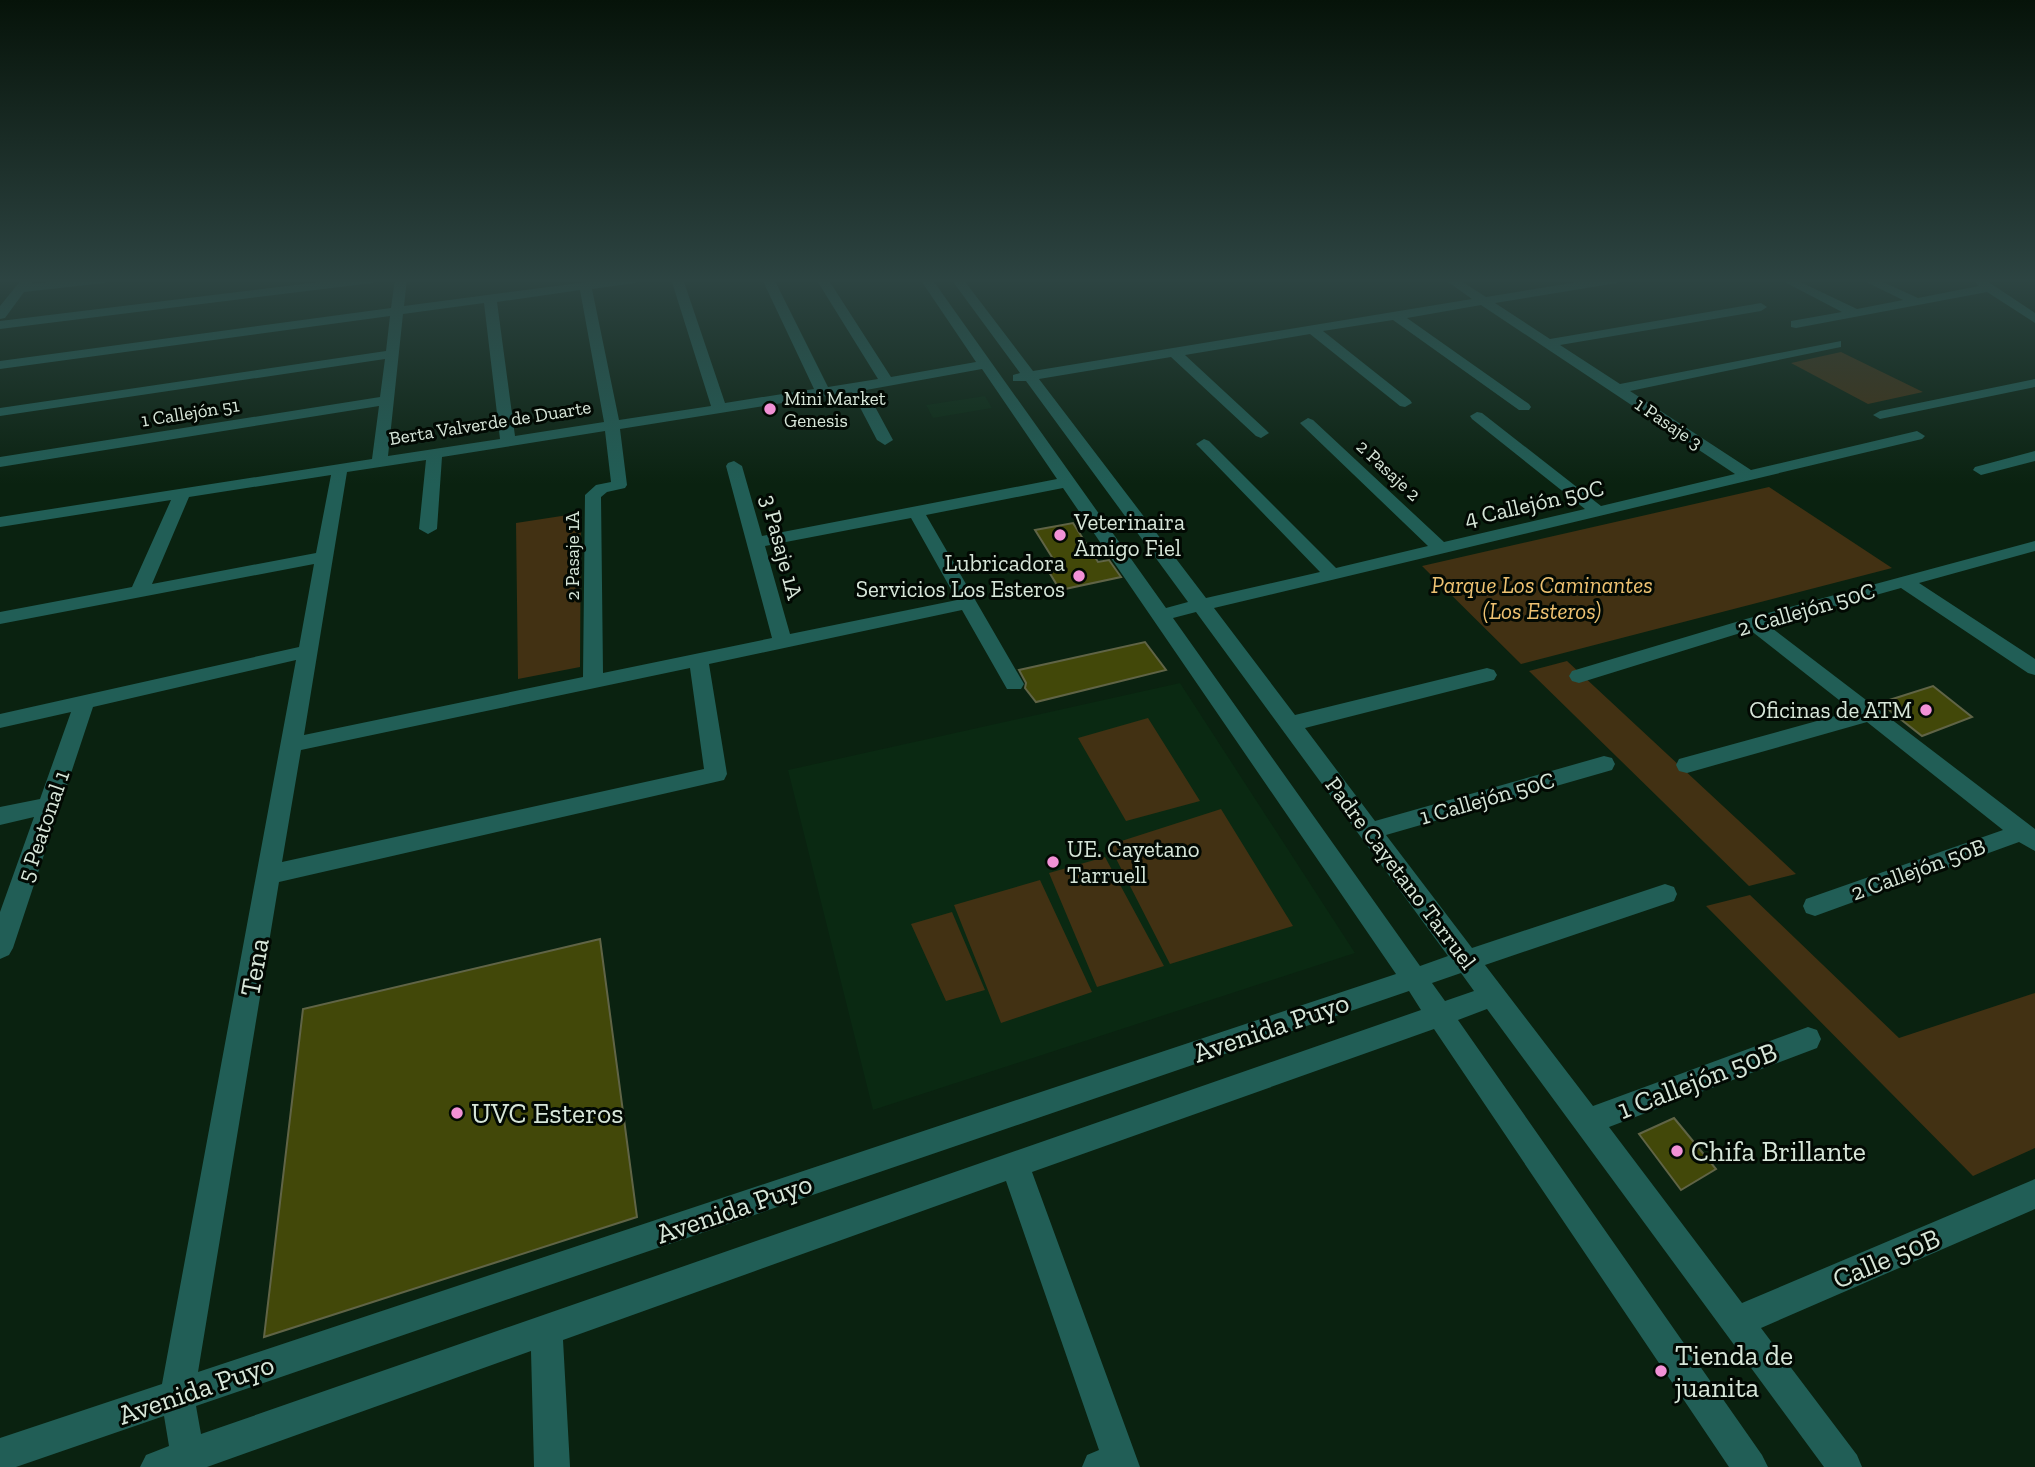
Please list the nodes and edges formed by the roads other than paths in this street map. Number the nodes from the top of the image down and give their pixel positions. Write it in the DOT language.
graph roads {
  1 [pos="129,347"];
  2 [pos="392,347"];
  3 [pos="496,347"];
  4 [pos="597,347"];
  5 [pos="699,347"];
  6 [pos="801,347"];
  7 [pos="865,347"];
  8 [pos="974,347"];
  9 [pos="1008,347"];
  10 [pos="1207,347"];
  11 [pos="1335,347"];
  12 [pos="1440,347"];
  13 [pos="1556,347"];
  14 [pos="1819,347"];
  15 [pos="1175,353"];
  16 [pos="391,354"];
  17 [pos="986,364"];
  18 [pos="0,365"];
  19 [pos="1030,377"];
  20 [pos="887,382"];
  21 [pos="998,382"];
  22 [pos="2035,383"];
  23 [pos="858,387"];
  24 [pos="1618,389"];
  25 [pos="823,392"];
  26 [pos="386,400"];
  27 [pos="1405,403"];
  28 [pos="1524,407"];
  29 [pos="719,408"];
  30 [pos="0,412"];
  31 [pos="1880,415"];
  32 [pos="1477,416"];
  33 [pos="1308,424"];
  34 [pos="612,425"];
  35 [pos="1261,433"];
  36 [pos="1917,436"];
  37 [pos="885,440"];
  38 [pos="508,441"];
  39 [pos="1204,444"];
  40 [pos="435,452"];
  41 [pos="2035,456"];
  42 [pos="0,461"];
  43 [pos="380,461"];
  44 [pos="734,466"];
  45 [pos="340,467"];
  46 [pos="1981,470"];
  47 [pos="1749,476"];
  48 [pos="1068,482"];
  49 [pos="183,492"];
  50 [pos="1597,511"];
  51 [pos="916,512"];
  52 [pos="6,521"];
  53 [pos="428,528"];
  54 [pos="0,541"];
  55 [pos="755,543"];
  56 [pos="2035,547"];
  57 [pos="1440,548"];
  58 [pos="324,557"];
  59 [pos="1332,574"];
  60 [pos="1903,582"];
  61 [pos="140,590"];
  62 [pos="968,603"];
  63 [pos="1201,605"];
  64 [pos="1160,615"];
  65 [pos="0,618"];
  66 [pos="1753,623"];
  67 [pos="783,642"];
  68 [pos="309,651"];
  69 [pos="698,659"];
  70 [pos="2035,668"];
  71 [pos="1487,675"];
  72 [pos="1578,676"];
  73 [pos="593,681"];
  74 [pos="1014,684"];
  75 [pos="84,703"];
  76 [pos="1870,714"];
  77 [pos="0,721"];
  78 [pos="1290,724"];
  79 [pos="290,745"];
  80 [pos="1604,764"];
  81 [pos="1687,765"];
  82 [pos="51,805"];
  83 [pos="0,816"];
  84 [pos="1370,831"];
  85 [pos="2028,837"];
  86 [pos="271,874"];
  87 [pos="1665,894"];
  88 [pos="1815,906"];
  89 [pos="0,948"];
  90 [pos="1467,961"];
  91 [pos="1414,978"];
  92 [pos="1493,996"];
  93 [pos="1438,1014"];
  94 [pos="1808,1039"];
  95 [pos="1587,1122"];
  96 [pos="1015,1164"];
  97 [pos="2035,1194"];
  98 [pos="1737,1322"];
  99 [pos="546,1329"];
  100 [pos="177,1395"];
  101 [pos="0,1455"];
  102 [pos="178,1463"];
  103 [pos="1113,1464"];
  104 [pos="552,1467"];
  105 [pos="1750,1467"];
  106 [pos="1845,1467"];
  1 -- 18 [label="street"];
  2 -- 16 [label="street"];
  3 -- 38 [label="street"];
  4 -- 34 [label="street, 2 Pasaje 1A"];
  5 -- 29 [label="street"];
  6 -- 25 [label="street"];
  7 -- 20 [label="street"];
  8 -- 17 [label="street, Padre Cayetano Tarruel"];
  9 -- 19 [label="street, Padre Cayetano Tarruel"];
  10 -- 15 [label="street"];
  11 -- 27 [label="street"];
  12 -- 28 [label="street"];
  13 -- 24 [label="street, 1 Pasaje 3"];
  14 -- 24 [label="street"];
  15 -- 19 [label="street"];
  15 -- 35 [label="street"];
  16 -- 26 [label="street"];
  16 -- 30 [label="street"];
  17 -- 20 [label="street, Berta Valverde de Duarte"];
  17 -- 21 [label="street, Padre Cayetano Tarruel"];
  19 -- 21 [label="street"];
  19 -- 63 [label="street, Padre Cayetano Tarruel"];
  20 -- 23 [label="street, Berta Valverde de Duarte"];
  21 -- 48 [label="street, Padre Cayetano Tarruel"];
  22 -- 31 [label="street"];
  23 -- 25 [label="street, Berta Valverde de Duarte"];
  23 -- 37 [label="street"];
  24 -- 47 [label="street, 1 Pasaje 3"];
  25 -- 29 [label="street, Berta Valverde de Duarte"];
  26 -- 42 [label="street, 1 Callejón 51"];
  26 -- 43 [label="street"];
  29 -- 34 [label="street, Berta Valverde de Duarte"];
  32 -- 50 [label="street"];
  33 -- 57 [label="street, 2 Pasaje 2"];
  34 -- 38 [label="street, Berta Valverde de Duarte"];
  34 -- 73 [label="street, 2 Pasaje 1A"];
  36 -- 47 [label="street, 4 Callejón 50C"];
  38 -- 40 [label="street, Berta Valverde de Duarte"];
  39 -- 59 [label="street"];
  40 -- 43 [label="street, Berta Valverde de Duarte"];
  40 -- 53 [label="street"];
  41 -- 46 [label="street"];
  43 -- 45 [label="street, Berta Valverde de Duarte"];
  44 -- 55 [label="street, 3 Pasaje 1A"];
  45 -- 49 [label="street, Berta Valverde de Duarte"];
  45 -- 58 [label="street, Tena"];
  47 -- 50 [label="street, 4 Callejón 50C"];
  48 -- 51 [label="street"];
  48 -- 64 [label="street, Padre Cayetano Tarruel"];
  49 -- 52 [label="street, Berta Valverde de Duarte"];
  49 -- 61 [label="street"];
  50 -- 57 [label="street, 4 Callejón 50C"];
  51 -- 55 [label="street"];
  51 -- 62 [label="street"];
  52 -- 54 [label="street"];
  55 -- 67 [label="street, 3 Pasaje 1A"];
  56 -- 60 [label="street, 2 Callejón 50C"];
  57 -- 59 [label="street, 4 Callejón 50C"];
  58 -- 61 [label="street"];
  58 -- 68 [label="street, Tena"];
  59 -- 63 [label="street, 4 Callejón 50C"];
  60 -- 66 [label="street, 2 Callejón 50C"];
  60 -- 70 [label="street"];
  61 -- 65 [label="street"];
  62 -- 67 [label="street"];
  62 -- 74 [label="street"];
  63 -- 64 [label="street, 4 Callejón 50C"];
  63 -- 78 [label="street, Padre Cayetano Tarruel"];
  64 -- 91 [label="street, Padre Cayetano Tarruel"];
  66 -- 72 [label="street, 2 Callejón 50C"];
  66 -- 76 [label="street"];
  67 -- 69 [label="street"];
  68 -- 75 [label="street"];
  68 -- 79 [label="street, Tena"];
  69 -- 73 [label="street"];
  69 -- 86 [label="street"];
  71 -- 78 [label="street"];
  73 -- 79 [label="street"];
  75 -- 77 [label="street"];
  75 -- 82 [label="street, 5 Peatonal 1"];
  76 -- 81 [label="street"];
  76 -- 85 [label="street"];
  78 -- 84 [label="street, Padre Cayetano Tarruel"];
  79 -- 86 [label="street, Tena"];
  80 -- 84 [label="street, 1 Callejón 50C"];
  82 -- 83 [label="street"];
  82 -- 89 [label="street, 5 Peatonal 1"];
  84 -- 90 [label="street, Padre Cayetano Tarruel"];
  85 -- 88 [label="street, 2 Callejón 50B"];
  86 -- 100 [label="street, Tena"];
  87 -- 90 [label="street"];
  90 -- 91 [label="street, Avenida Puyo"];
  90 -- 92 [label="street, Padre Cayetano Tarruel"];
  91 -- 93 [label="street, Padre Cayetano Tarruel"];
  91 -- 100 [label="street, Avenida Puyo"];
  92 -- 93 [label="street, Avenida Puyo"];
  92 -- 95 [label="street, Padre Cayetano Tarruel"];
  93 -- 96 [label="street, Avenida Puyo"];
  93 -- 105 [label="street, Padre Cayetano Tarruel"];
  94 -- 95 [label="street, 1 Callejón 50B"];
  95 -- 98 [label="street, Padre Cayetano Tarruel"];
  96 -- 99 [label="street, Avenida Puyo"];
  96 -- 103 [label="street"];
  97 -- 98 [label="street, Calle 50B"];
  98 -- 106 [label="street, Padre Cayetano Tarruel"];
  99 -- 102 [label="street, Avenida Puyo"];
  99 -- 104 [label="street"];
  100 -- 101 [label="street, Avenida Puyo"];
  100 -- 102 [label="street, Tena"];
}
